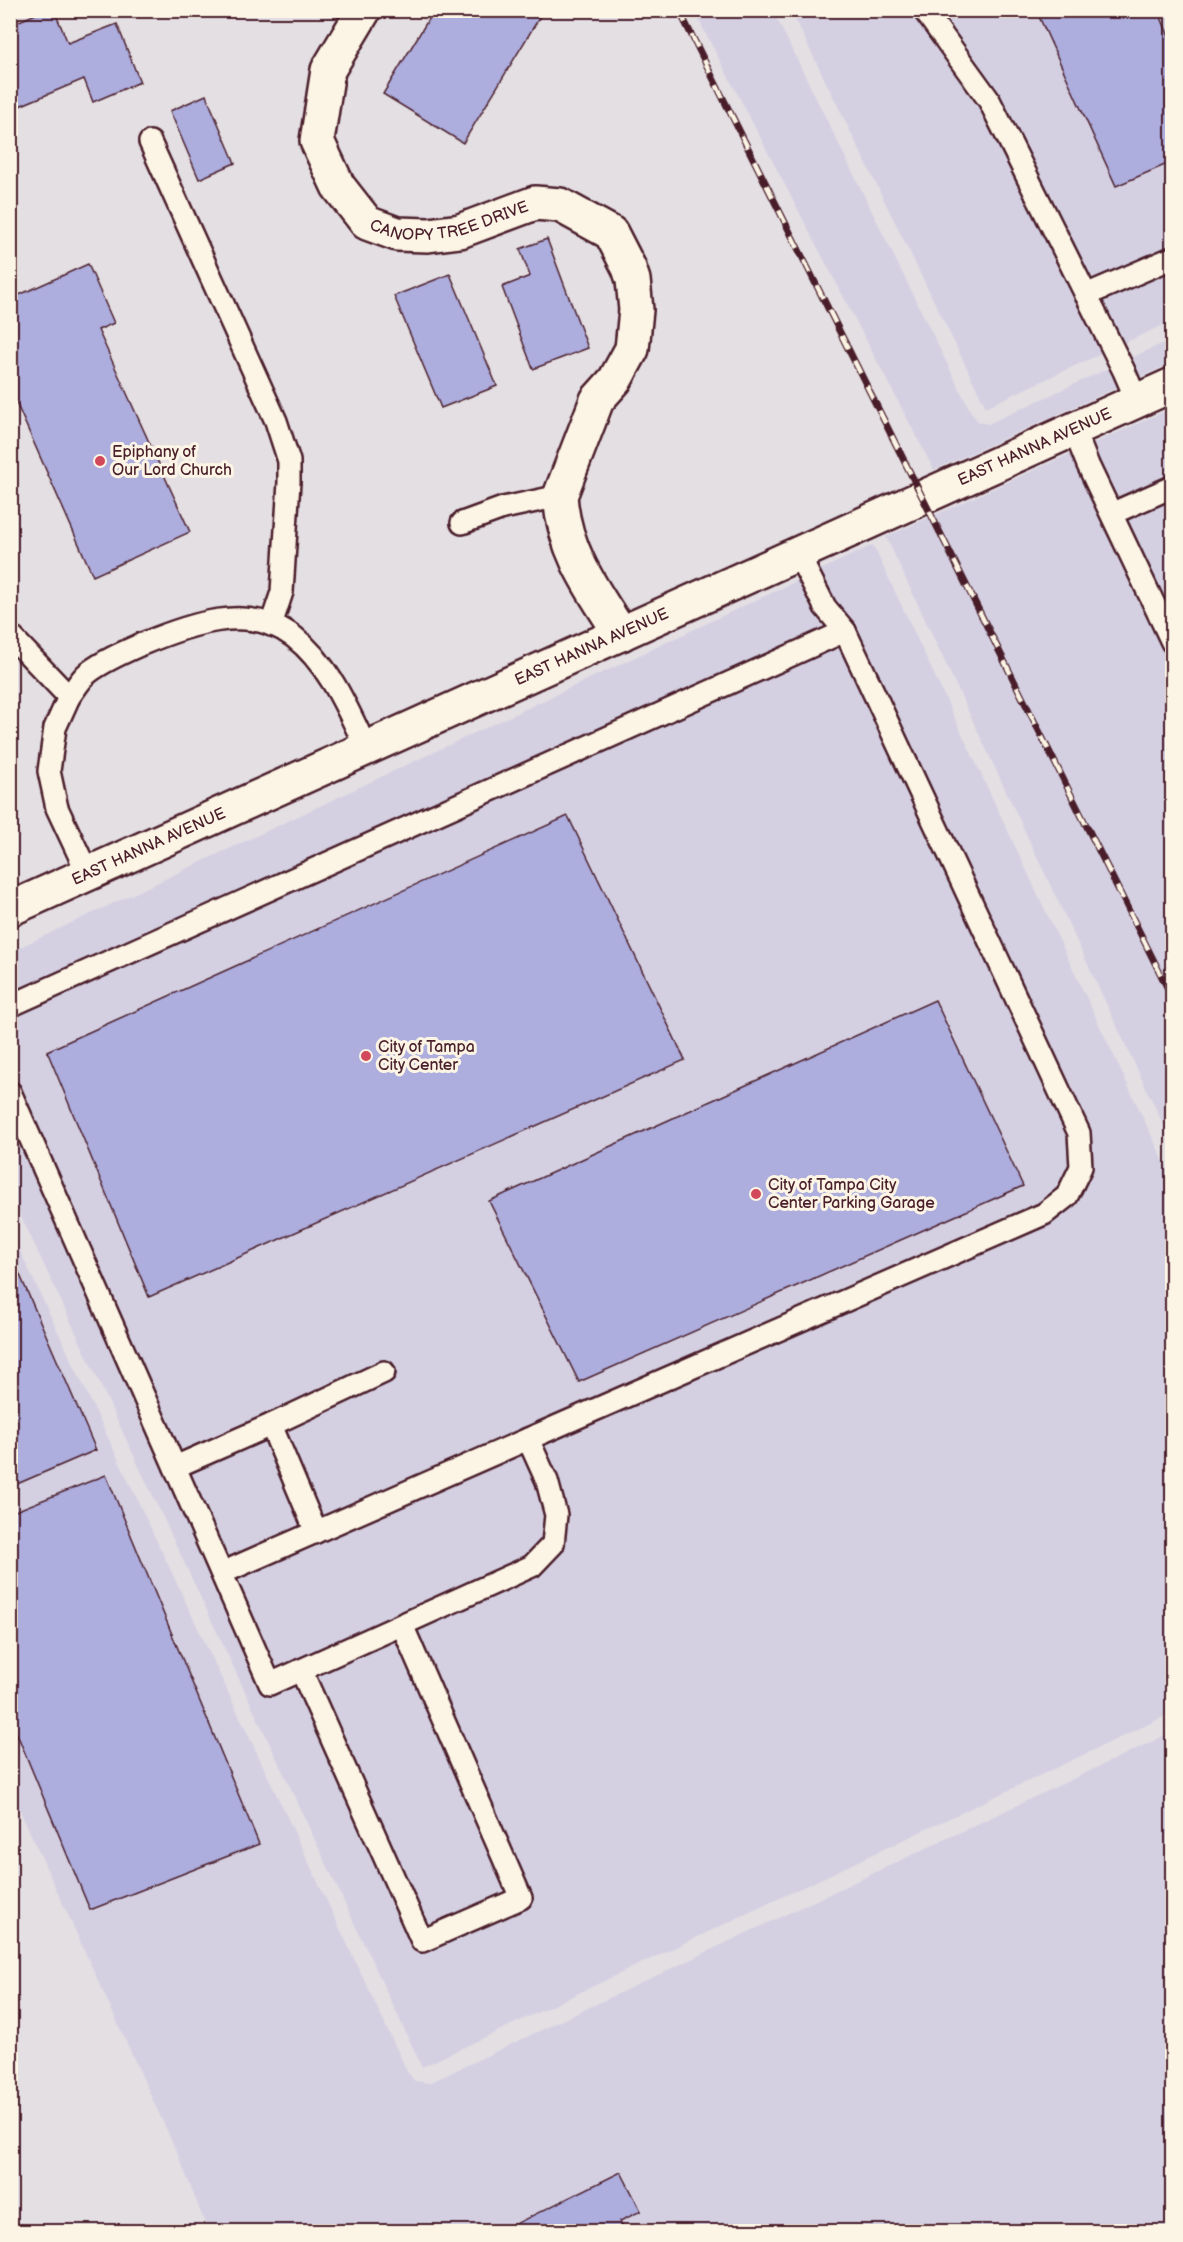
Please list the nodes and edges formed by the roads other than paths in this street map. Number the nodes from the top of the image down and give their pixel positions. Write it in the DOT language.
graph roads {
  1 [pos="364,10"];
  2 [pos="924,10"];
  3 [pos="150,142"];
  4 [pos="1173,258"];
  5 [pos="1086,295"];
  6 [pos="1173,385"];
  7 [pos="1137,401"];
  8 [pos="1074,430"];
  9 [pos="1173,487"];
  10 [pos="560,496"];
  11 [pos="1113,513"];
  12 [pos="462,524"];
  13 [pos="798,554"];
  14 [pos="271,625"];
  15 [pos="845,631"];
  16 [pos="621,634"];
  17 [pos="10,635"];
  18 [pos="1173,642"];
  19 [pos="69,697"];
  20 [pos="366,748"];
  21 [pos="88,874"];
  22 [pos="10,909"];
  23 [pos="10,1006"];
  24 [pos="10,1092"];
  25 [pos="384,1372"];
  26 [pos="271,1425"];
  27 [pos="528,1439"];
  28 [pos="175,1467"];
  29 [pos="316,1532"];
  30 [pos="222,1573"];
  31 [pos="402,1625"];
  32 [pos="301,1670"];
  1 -- 10 [label="street, CANOPY TREE DRIVE"];
  2 -- 5 [label="lane"];
  3 -- 14 [label="lane"];
  4 -- 5 [label="lane"];
  5 -- 7 [label="lane"];
  6 -- 7 [label="street, EAST HANNA AVENUE"];
  7 -- 8 [label="street, EAST HANNA AVENUE"];
  8 -- 11 [label="lane"];
  8 -- 13 [label="street, EAST HANNA AVENUE"];
  9 -- 11 [label="lane"];
  10 -- 12 [label="lane"];
  10 -- 16 [label="street, CANOPY TREE DRIVE"];
  11 -- 18 [label="lane"];
  13 -- 15 [label="lane"];
  13 -- 16 [label="street, EAST HANNA AVENUE"];
  14 -- 19 [label="lane"];
  14 -- 20 [label="lane"];
  15 -- 23 [label="lane"];
  15 -- 27 [label="lane"];
  16 -- 20 [label="street, EAST HANNA AVENUE"];
  17 -- 19 [label="lane"];
  19 -- 21 [label="lane"];
  20 -- 21 [label="street, EAST HANNA AVENUE"];
  21 -- 22 [label="street, EAST HANNA AVENUE"];
  24 -- 28 [label="lane"];
  25 -- 26 [label="lane"];
  26 -- 28 [label="lane"];
  26 -- 29 [label="lane"];
  27 -- 29 [label="lane"];
  27 -- 31 [label="lane"];
  28 -- 30 [label="lane"];
  29 -- 30 [label="lane"];
  30 -- 32 [label="lane"];
  31 -- 32 [label="lane"];
  31 -- 32 [label="lane"];
}
